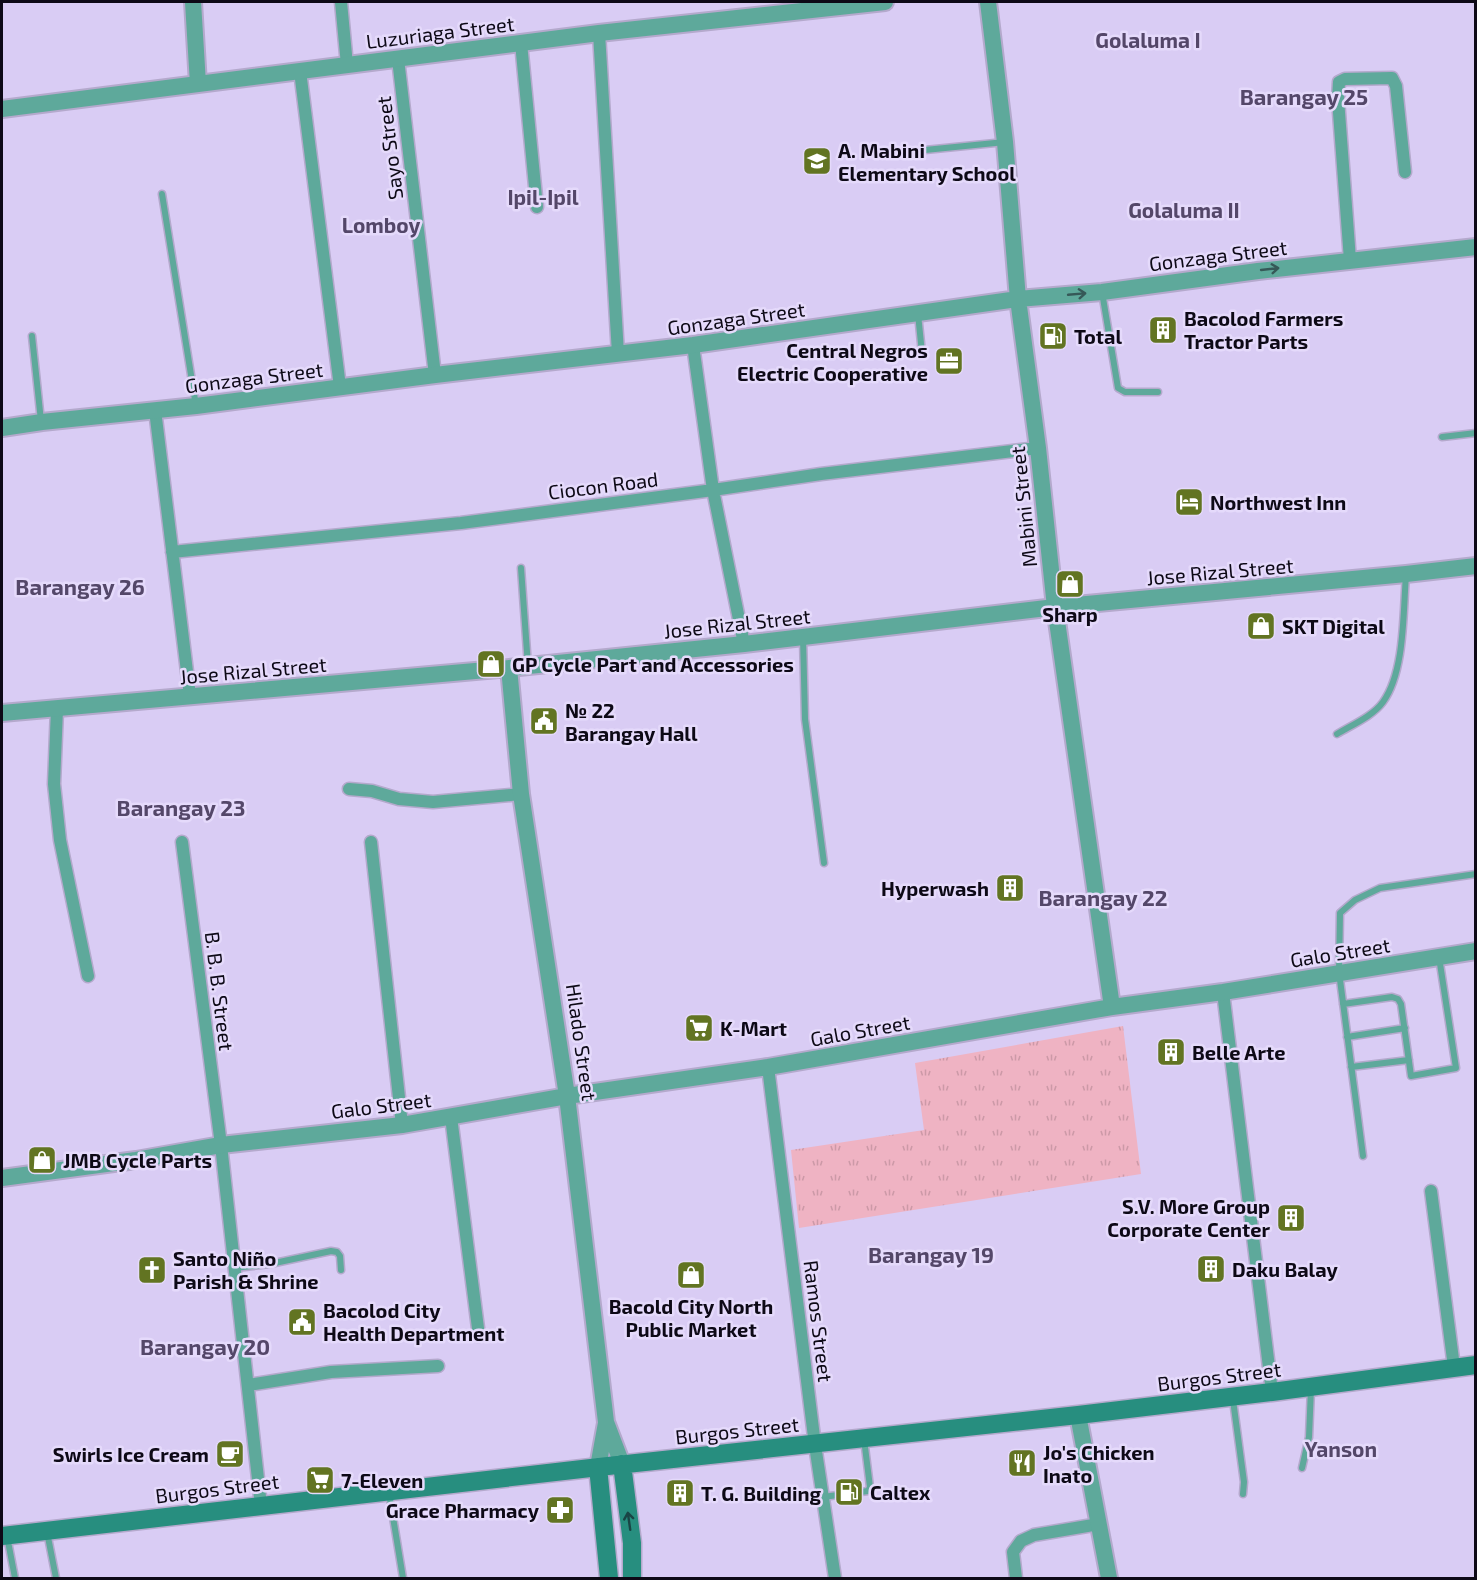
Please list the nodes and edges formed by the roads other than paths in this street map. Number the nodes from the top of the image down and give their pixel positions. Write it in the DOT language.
graph roads {
  1 [pos="193,2"];
  2 [pos="341,2"];
  3 [pos="885,2"];
  4 [pos="988,2"];
  5 [pos="599,33"];
  6 [pos="521,43"];
  7 [pos="398,59"];
  8 [pos="347,65"];
  9 [pos="300,71"];
  10 [pos="198,84"];
  11 [pos="2,109"];
  12 [pos="1005,142"];
  13 [pos="895,153"];
  14 [pos="1405,172"];
  15 [pos="162,194"];
  16 [pos="537,207"];
  17 [pos="1476,247"];
  18 [pos="1350,261"];
  19 [pos="1102,292"];
  20 [pos="1018,299"];
  21 [pos="918,314"];
  22 [pos="32,336"];
  23 [pos="693,345"];
  24 [pos="922,353"];
  25 [pos="618,354"];
  26 [pos="435,375"];
  27 [pos="340,387"];
  28 [pos="1158,392"];
  29 [pos="196,406"];
  30 [pos="155,410"];
  31 [pos="42,422"];
  32 [pos="2,428"];
  33 [pos="1476,433"];
  34 [pos="1443,437"];
  35 [pos="1038,448"];
  36 [pos="713,490"];
  37 [pos="172,552"];
  38 [pos="1476,566"];
  39 [pos="521,568"];
  40 [pos="1406,574"];
  41 [pos="1055,607"];
  42 [pos="803,637"];
  43 [pos="744,644"];
  44 [pos="528,666"];
  45 [pos="509,668"];
  46 [pos="190,696"];
  47 [pos="57,710"];
  48 [pos="2,713"];
  49 [pos="1337,734"];
  50 [pos="349,789"];
  51 [pos="521,794"];
  52 [pos="182,842"];
  53 [pos="371,842"];
  54 [pos="824,863"];
  55 [pos="1476,874"];
  56 [pos="1476,951"];
  57 [pos="1439,957"];
  58 [pos="1339,972"];
  59 [pos="88,976"];
  60 [pos="1223,992"];
  61 [pos="1342,1004"];
  62 [pos="1112,1007"];
  63 [pos="1405,1028"];
  64 [pos="1347,1037"];
  65 [pos="1409,1059"];
  66 [pos="768,1067"];
  67 [pos="1352,1067"];
  68 [pos="567,1096"];
  69 [pos="452,1117"];
  70 [pos="402,1125"];
  71 [pos="221,1145"];
  72 [pos="1363,1156"];
  73 [pos="2,1178"];
  74 [pos="1431,1191"];
  75 [pos="235,1268"];
  76 [pos="341,1270"];
  77 [pos="479,1336"];
  78 [pos="1476,1365"];
  79 [pos="438,1366"];
  80 [pos="1454,1367"];
  81 [pos="248,1385"];
  82 [pos="1311,1387"];
  83 [pos="1272,1392"];
  84 [pos="1233,1396"];
  85 [pos="1078,1415"];
  86 [pos="606,1422"];
  87 [pos="864,1439"];
  88 [pos="815,1445"];
  89 [pos="622,1464"];
  90 [pos="598,1467"];
  91 [pos="1302,1468"];
  92 [pos="389,1491"];
  93 [pos="1243,1494"];
  94 [pos="823,1497"];
  95 [pos="261,1506"];
  96 [pos="1099,1524"];
  97 [pos="47,1531"];
  98 [pos="4,1536"];
  99 [pos="15,1578"];
  100 [pos="56,1578"];
  101 [pos="403,1578"];
  102 [pos="609,1578"];
  103 [pos="632,1578"];
  104 [pos="835,1578"];
  105 [pos="1016,1578"];
  106 [pos="1109,1578"];
  1 -- 10 [label="street"];
  2 -- 8 [label="street"];
  3 -- 5 [label="street, Luzuriaga Street"];
  4 -- 12 [label="street, Mabini Street"];
  5 -- 6 [label="street, Luzuriaga Street"];
  5 -- 25 [label="street"];
  6 -- 7 [label="street, Luzuriaga Street"];
  6 -- 16 [label="street"];
  7 -- 8 [label="street, Luzuriaga Street"];
  7 -- 26 [label="street, Sayo Street"];
  8 -- 9 [label="street, Luzuriaga Street"];
  9 -- 10 [label="street, Luzuriaga Street"];
  9 -- 27 [label="street"];
  10 -- 11 [label="street, Luzuriaga Street"];
  12 -- 13 [label="lane"];
  12 -- 20 [label="street, Mabini Street"];
  14 -- 18 [label="street"];
  15 -- 29 [label="lane"];
  17 -- 18 [label="street, Gonzaga Street"];
  19 -- 18 [label="street, Gonzaga Street, one-way"];
  20 -- 19 [label="street, Gonzaga Street, one-way"];
  19 -- 28 [label="lane"];
  20 -- 21 [label="street, Gonzaga Street"];
  20 -- 35 [label="street, Mabini Street"];
  21 -- 23 [label="street, Gonzaga Street"];
  21 -- 24 [label="lane"];
  22 -- 31 [label="lane"];
  23 -- 25 [label="street, Gonzaga Street"];
  23 -- 36 [label="street"];
  25 -- 26 [label="street, Gonzaga Street"];
  26 -- 27 [label="street, Gonzaga Street"];
  27 -- 29 [label="street, Gonzaga Street"];
  29 -- 30 [label="street, Gonzaga Street"];
  30 -- 31 [label="street, Gonzaga Street"];
  30 -- 37 [label="street"];
  31 -- 32 [label="street, Gonzaga Street"];
  33 -- 34 [label="lane"];
  35 -- 36 [label="street, Ciocon Road"];
  35 -- 41 [label="street, Mabini Street"];
  36 -- 37 [label="street, Ciocon Road"];
  36 -- 43 [label="street"];
  37 -- 46 [label="street"];
  38 -- 40 [label="street, Jose Rizal Street"];
  39 -- 44 [label="lane"];
  40 -- 41 [label="street, Jose Rizal Street"];
  40 -- 49 [label="lane"];
  41 -- 42 [label="street, Jose Rizal Street"];
  41 -- 62 [label="street, Mabini Street"];
  42 -- 43 [label="street, Jose Rizal Street"];
  42 -- 54 [label="lane"];
  43 -- 44 [label="street, Jose Rizal Street"];
  44 -- 45 [label="street, Jose Rizal Street"];
  45 -- 46 [label="street, Jose Rizal Street"];
  45 -- 51 [label="street, Hilado Street"];
  46 -- 47 [label="street, Jose Rizal Street"];
  47 -- 48 [label="street, Jose Rizal Street"];
  47 -- 59 [label="street"];
  50 -- 51 [label="street"];
  51 -- 68 [label="street, Hilado Street"];
  52 -- 71 [label="street, B. B. B. Street"];
  53 -- 70 [label="street"];
  55 -- 58 [label="lane"];
  56 -- 57 [label="street, Galo Street"];
  57 -- 58 [label="street, Galo Street"];
  57 -- 65 [label="lane"];
  58 -- 60 [label="street, Galo Street"];
  58 -- 61 [label="lane"];
  60 -- 62 [label="street, Galo Street"];
  60 -- 83 [label="street"];
  61 -- 63 [label="lane"];
  61 -- 64 [label="lane"];
  62 -- 66 [label="street, Galo Street"];
  63 -- 64 [label="lane"];
  63 -- 65 [label="lane"];
  64 -- 67 [label="lane"];
  65 -- 67 [label="lane"];
  66 -- 68 [label="street, Galo Street"];
  66 -- 88 [label="street, Ramos Street"];
  67 -- 72 [label="lane"];
  68 -- 69 [label="street, Galo Street"];
  68 -- 86 [label="street, Hilado Street"];
  69 -- 70 [label="street, Galo Street"];
  69 -- 77 [label="street"];
  70 -- 71 [label="street, Galo Street"];
  71 -- 73 [label="street, Galo Street"];
  71 -- 75 [label="street, B. B. B. Street"];
  74 -- 80 [label="street"];
  75 -- 76 [label="lane"];
  75 -- 81 [label="street, B. B. B. Street"];
  78 -- 80 [label="main road, Burgos Street"];
  79 -- 81 [label="street"];
  80 -- 82 [label="main road, Burgos Street"];
  81 -- 95 [label="street, B. B. B. Street"];
  82 -- 83 [label="main road, Burgos Street"];
  82 -- 91 [label="lane"];
  83 -- 84 [label="main road, Burgos Street"];
  84 -- 85 [label="main road, Burgos Street"];
  84 -- 93 [label="lane"];
  85 -- 87 [label="main road, Burgos Street"];
  85 -- 96 [label="street"];
  86 -- 89 [label="street, Hilado Street"];
  86 -- 90 [label="street, Hilado Street"];
  87 -- 88 [label="main road, Burgos Street"];
  87 -- 94 [label="lane"];
  88 -- 89 [label="main road, Burgos Street"];
  88 -- 94 [label="street, Ramos Street"];
  89 -- 90 [label="main road, Burgos Street"];
  103 -- 89 [label="main road, Hilado Street, one-way"];
  90 -- 92 [label="main road, Burgos Street"];
  90 -- 102 [label="main road, Hilado Street"];
  92 -- 95 [label="main road, Burgos Street"];
  92 -- 101 [label="lane"];
  94 -- 104 [label="street, Ramos Street"];
  95 -- 97 [label="main road, Burgos Street"];
  96 -- 105 [label="street"];
  96 -- 106 [label="street"];
  97 -- 98 [label="main road, Burgos Street"];
  97 -- 100 [label="lane"];
  98 -- 99 [label="lane"];
}
